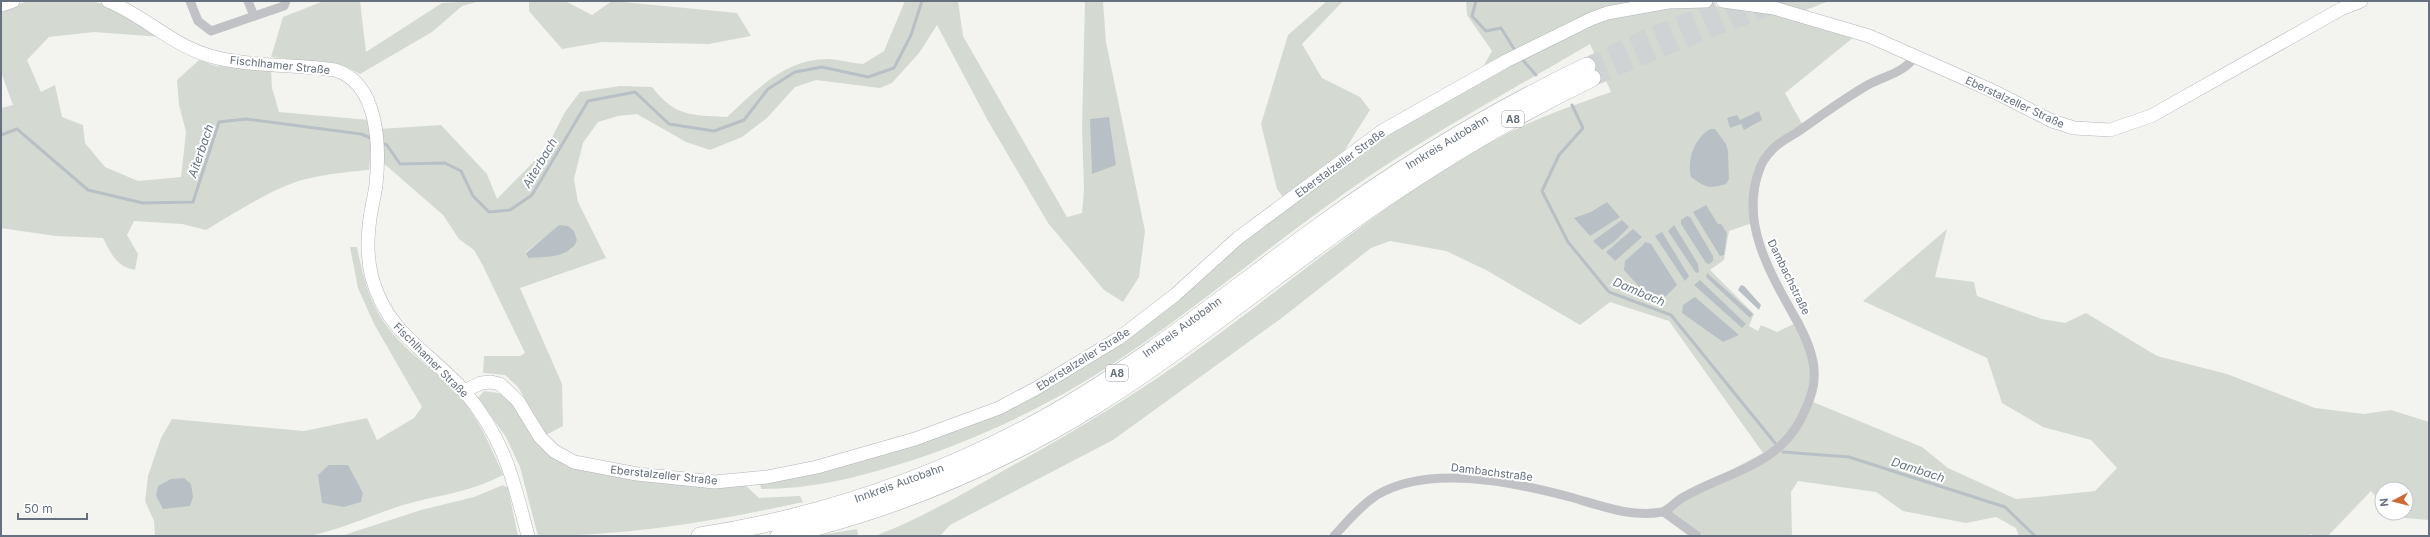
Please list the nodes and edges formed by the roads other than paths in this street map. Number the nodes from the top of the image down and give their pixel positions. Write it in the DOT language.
graph roads {
  1 [pos="13,1"];
  2 [pos="190,1"];
  3 [pos="248,1"];
  4 [pos="286,1"];
  5 [pos="1706,1"];
  6 [pos="1723,1"];
  7 [pos="2361,1"];
  8 [pos="112,2"];
  9 [pos="1,5"];
  10 [pos="254,16"];
  11 [pos="1916,56"];
  12 [pos="464,391"];
  13 [pos="1664,512"];
  14 [pos="528,536"];
  15 [pos="700,536"];
  16 [pos="779,536"];
  17 [pos="1334,536"];
  18 [pos="1697,536"];
  1 -- 9 [label="street"];
  2 -- 10 [label="street"];
  3 -- 10 [label="street"];
  4 -- 10 [label="street"];
  5 -- 12 [label="street, Eberstalzeller Straße"];
  6 -- 11 [label="street, Eberstalzeller Straße"];
  7 -- 11 [label="street, Eberstalzeller Straße"];
  8 -- 12 [label="street, Fischlhamer Straße"];
  11 -- 13 [label="street, Dambachstraße"];
  12 -- 14 [label="street, Fischlhamer Straße"];
  13 -- 17 [label="street, Dambachstraße"];
  13 -- 18 [label="street"];
  15 -- 16 [label="highway, Innkreis Autobahn / A8"];
}
